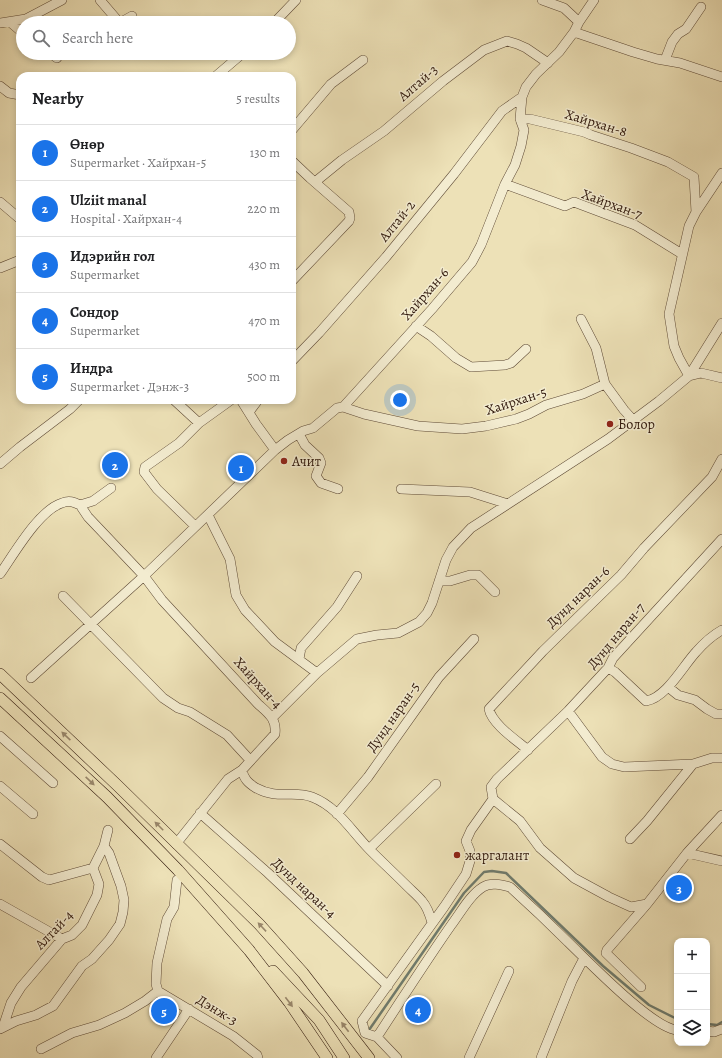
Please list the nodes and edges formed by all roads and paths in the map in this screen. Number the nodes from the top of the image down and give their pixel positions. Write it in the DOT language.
graph roads {
  1 [pos="62,0"];
  2 [pos="100,0"];
  3 [pos="296,0"];
  4 [pos="542,0"];
  5 [pos="594,0"];
  6 [pos="701,7"];
  7 [pos="32,16"];
  8 [pos="114,16"];
  9 [pos="281,16"];
  10 [pos="16,21"];
  11 [pos="10,22"];
  12 [pos="579,22"];
  13 [pos="0,23"];
  14 [pos="16,27"];
  15 [pos="574,32"];
  16 [pos="235,60"];
  17 [pos="363,60"];
  18 [pos="665,60"];
  19 [pos="548,63"];
  20 [pos="221,72"];
  21 [pos="722,78"];
  22 [pos="0,86"];
  23 [pos="16,94"];
  24 [pos="522,97"];
  25 [pos="520,119"];
  26 [pos="296,125"];
  27 [pos="296,165"];
  28 [pos="722,173"];
  29 [pos="315,182"];
  30 [pos="505,184"];
  31 [pos="0,202"];
  32 [pos="696,212"];
  33 [pos="16,216"];
  34 [pos="682,254"];
  35 [pos="16,262"];
  36 [pos="0,268"];
  37 [pos="296,277"];
  38 [pos="581,319"];
  39 [pos="722,323"];
  40 [pos="416,326"];
  41 [pos="526,349"];
  42 [pos="296,357"];
  43 [pos="689,376"];
  44 [pos="722,378"];
  45 [pos="605,384"];
  46 [pos="74,404"];
  47 [pos="178,404"];
  48 [pos="225,404"];
  49 [pos="243,404"];
  50 [pos="255,404"];
  51 [pos="343,407"];
  52 [pos="248,412"];
  53 [pos="634,421"];
  54 [pos="199,423"];
  55 [pos="299,434"];
  56 [pos="275,450"];
  57 [pos="722,459"];
  58 [pos="0,464"];
  59 [pos="111,488"];
  60 [pos="338,489"];
  61 [pos="401,489"];
  62 [pos="508,504"];
  63 [pos="80,505"];
  64 [pos="208,515"];
  65 [pos="195,526"];
  66 [pos="722,539"];
  67 [pos="0,574"];
  68 [pos="144,576"];
  69 [pos="357,576"];
  70 [pos="439,582"];
  71 [pos="495,592"];
  72 [pos="63,596"];
  73 [pos="90,624"];
  74 [pos="722,630"];
  75 [pos="474,639"];
  76 [pos="299,659"];
  77 [pos="608,668"];
  78 [pos="317,673"];
  79 [pos="0,674"];
  80 [pos="31,678"];
  81 [pos="668,687"];
  82 [pos="0,698"];
  83 [pos="568,711"];
  84 [pos="722,714"];
  85 [pos="272,718"];
  86 [pos="0,736"];
  87 [pos="528,750"];
  88 [pos="722,758"];
  89 [pos="250,760"];
  90 [pos="693,764"];
  91 [pos="242,770"];
  92 [pos="53,783"];
  93 [pos="436,784"];
  94 [pos="0,786"];
  95 [pos="493,799"];
  96 [pos="200,813"];
  97 [pos="33,814"];
  98 [pos="337,814"];
  99 [pos="722,815"];
  100 [pos="108,830"];
  101 [pos="630,839"];
  102 [pos="0,844"];
  103 [pos="176,844"];
  104 [pos="104,846"];
  105 [pos="369,848"];
  106 [pos="687,853"];
  107 [pos="722,861"];
  108 [pos="92,868"];
  109 [pos="178,875"];
  110 [pos="0,904"];
  111 [pos="647,904"];
  112 [pos="432,923"];
  113 [pos="62,939"];
  114 [pos="584,958"];
  115 [pos="509,971"];
  116 [pos="388,986"];
  117 [pos="641,987"];
  118 [pos="158,991"];
  119 [pos="189,1009"];
  120 [pos="1,1028"];
  121 [pos="674,1029"];
  122 [pos="722,1029"];
  123 [pos="710,1031"];
  124 [pos="377,1037"];
  125 [pos="41,1049"];
  126 [pos="156,1058"];
  127 [pos="258,1058"];
  128 [pos="326,1058"];
  129 [pos="344,1058"];
  130 [pos="369,1058"];
  131 [pos="397,1058"];
  132 [pos="469,1058"];
  133 [pos="541,1058"];
  1 -- 7 [label="street"];
  2 -- 8 [label="street"];
  3 -- 9 [label="street"];
  4 -- 12 [label="street"];
  5 -- 12 [label="street"];
  6 -- 18 [label="street"];
  10 -- 11 [label="street"];
  11 -- 13 [label="street"];
  11 -- 14 [label="street"];
  12 -- 15 [label="street"];
  15 -- 18 [label="street"];
  15 -- 19 [label="street"];
  16 -- 20 [label="street"];
  17 -- 26 [label="street"];
  18 -- 21 [label="street"];
  19 -- 24 [label="street"];
  19 -- 29 [label="street, Алтай-3"];
  22 -- 23 [label="street"];
  24 -- 25 [label="street"];
  24 -- 42 [label="street, Алтай-2"];
  25 -- 30 [label="street"];
  25 -- 32 [label="street, Хайрхан-8"];
  27 -- 29 [label="street"];
  28 -- 32 [label="street"];
  29 -- 37 [label="street"];
  30 -- 34 [label="street, Хайрхан-7"];
  30 -- 40 [label="street, Хайрхан-6"];
  31 -- 33 [label="street"];
  32 -- 34 [label="street"];
  34 -- 43 [label="street"];
  35 -- 36 [label="street"];
  38 -- 45 [label="street"];
  39 -- 43 [label="street"];
  40 -- 41 [label="street"];
  40 -- 51 [label="street, Хайрхан-6"];
  43 -- 44 [label="street"];
  43 -- 53 [label="street"];
  45 -- 51 [label="street, Хайрхан-5"];
  45 -- 53 [label="street"];
  46 -- 58 [label="street"];
  47 -- 54 [label="street"];
  48 -- 54 [label="street"];
  49 -- 52 [label="street"];
  50 -- 52 [label="street"];
  51 -- 55 [label="street"];
  52 -- 56 [label="street"];
  53 -- 62 [label="street"];
  54 -- 65 [label="street"];
  55 -- 56 [label="street"];
  55 -- 60 [label="street"];
  56 -- 64 [label="street"];
  57 -- 87 [label="street, Дунд наран-6"];
  59 -- 63 [label="street"];
  61 -- 62 [label="street"];
  62 -- 70 [label="street"];
  63 -- 67 [label="street"];
  63 -- 68 [label="street, Хайрхан-4"];
  64 -- 65 [label="street"];
  64 -- 76 [label="street"];
  65 -- 68 [label="street"];
  66 -- 77 [label="street, Дунд наран-7"];
  68 -- 73 [label="street"];
  68 -- 85 [label="street, Хайрхан-4"];
  69 -- 76 [label="street"];
  70 -- 71 [label="street"];
  70 -- 78 [label="street"];
  72 -- 73 [label="street"];
  73 -- 80 [label="street"];
  73 -- 89 [label="street"];
  74 -- 81 [label="street"];
  75 -- 98 [label="street, Дунд наран-5"];
  76 -- 78 [label="street"];
  77 -- 81 [label="street"];
  77 -- 83 [label="street, Дунд наран-7"];
  78 -- 85 [label="street"];
  103 -- 79 [label="main road, one-way"];
  81 -- 84 [label="street"];
  82 -- 109 [label="main road, one-way"];
  83 -- 87 [label="street, Дунд наран-7"];
  83 -- 90 [label="street"];
  85 -- 89 [label="street, Хайрхан-4"];
  86 -- 92 [label="street"];
  87 -- 95 [label="street"];
  88 -- 90 [label="street"];
  89 -- 91 [label="street"];
  90 -- 101 [label="street"];
  91 -- 96 [label="street"];
  91 -- 98 [label="street"];
  93 -- 105 [label="street"];
  94 -- 97 [label="street"];
  95 -- 111 [label="street"];
  95 -- 112 [label="street"];
  96 -- 103 [label="street"];
  96 -- 116 [label="street, Дунд наран-4"];
  98 -- 105 [label="street"];
  99 -- 106 [label="street"];
  100 -- 104 [label="street"];
  102 -- 108 [label="street"];
  130 -- 103 [label="main road, one-way"];
  104 -- 108 [label="street"];
  104 -- 120 [label="street"];
  105 -- 112 [label="street"];
  106 -- 107 [label="street"];
  106 -- 111 [label="street"];
  108 -- 113 [label="street, Алтай-4"];
  109 -- 118 [label="street"];
  109 -- 128 [label="main road, one-way"];
  109 -- 129 [label="main road"];
  110 -- 113 [label="street"];
  111 -- 117 [label="street"];
  112 -- 116 [label="street"];
  113 -- 120 [label="street, Алтай-4"];
  114 -- 121 [label="street"];
  114 -- 124 [label="street"];
  114 -- 133 [label="street"];
  115 -- 132 [label="street"];
  116 -- 124 [label="street"];
  118 -- 119 [label="street, Дэнж-3"];
  118 -- 125 [label="street"];
  119 -- 126 [label="street"];
  119 -- 127 [label="street, Дэнж-3"];
  122 -- 123 [label="street"];
  124 -- 131 [label="street"];
}
